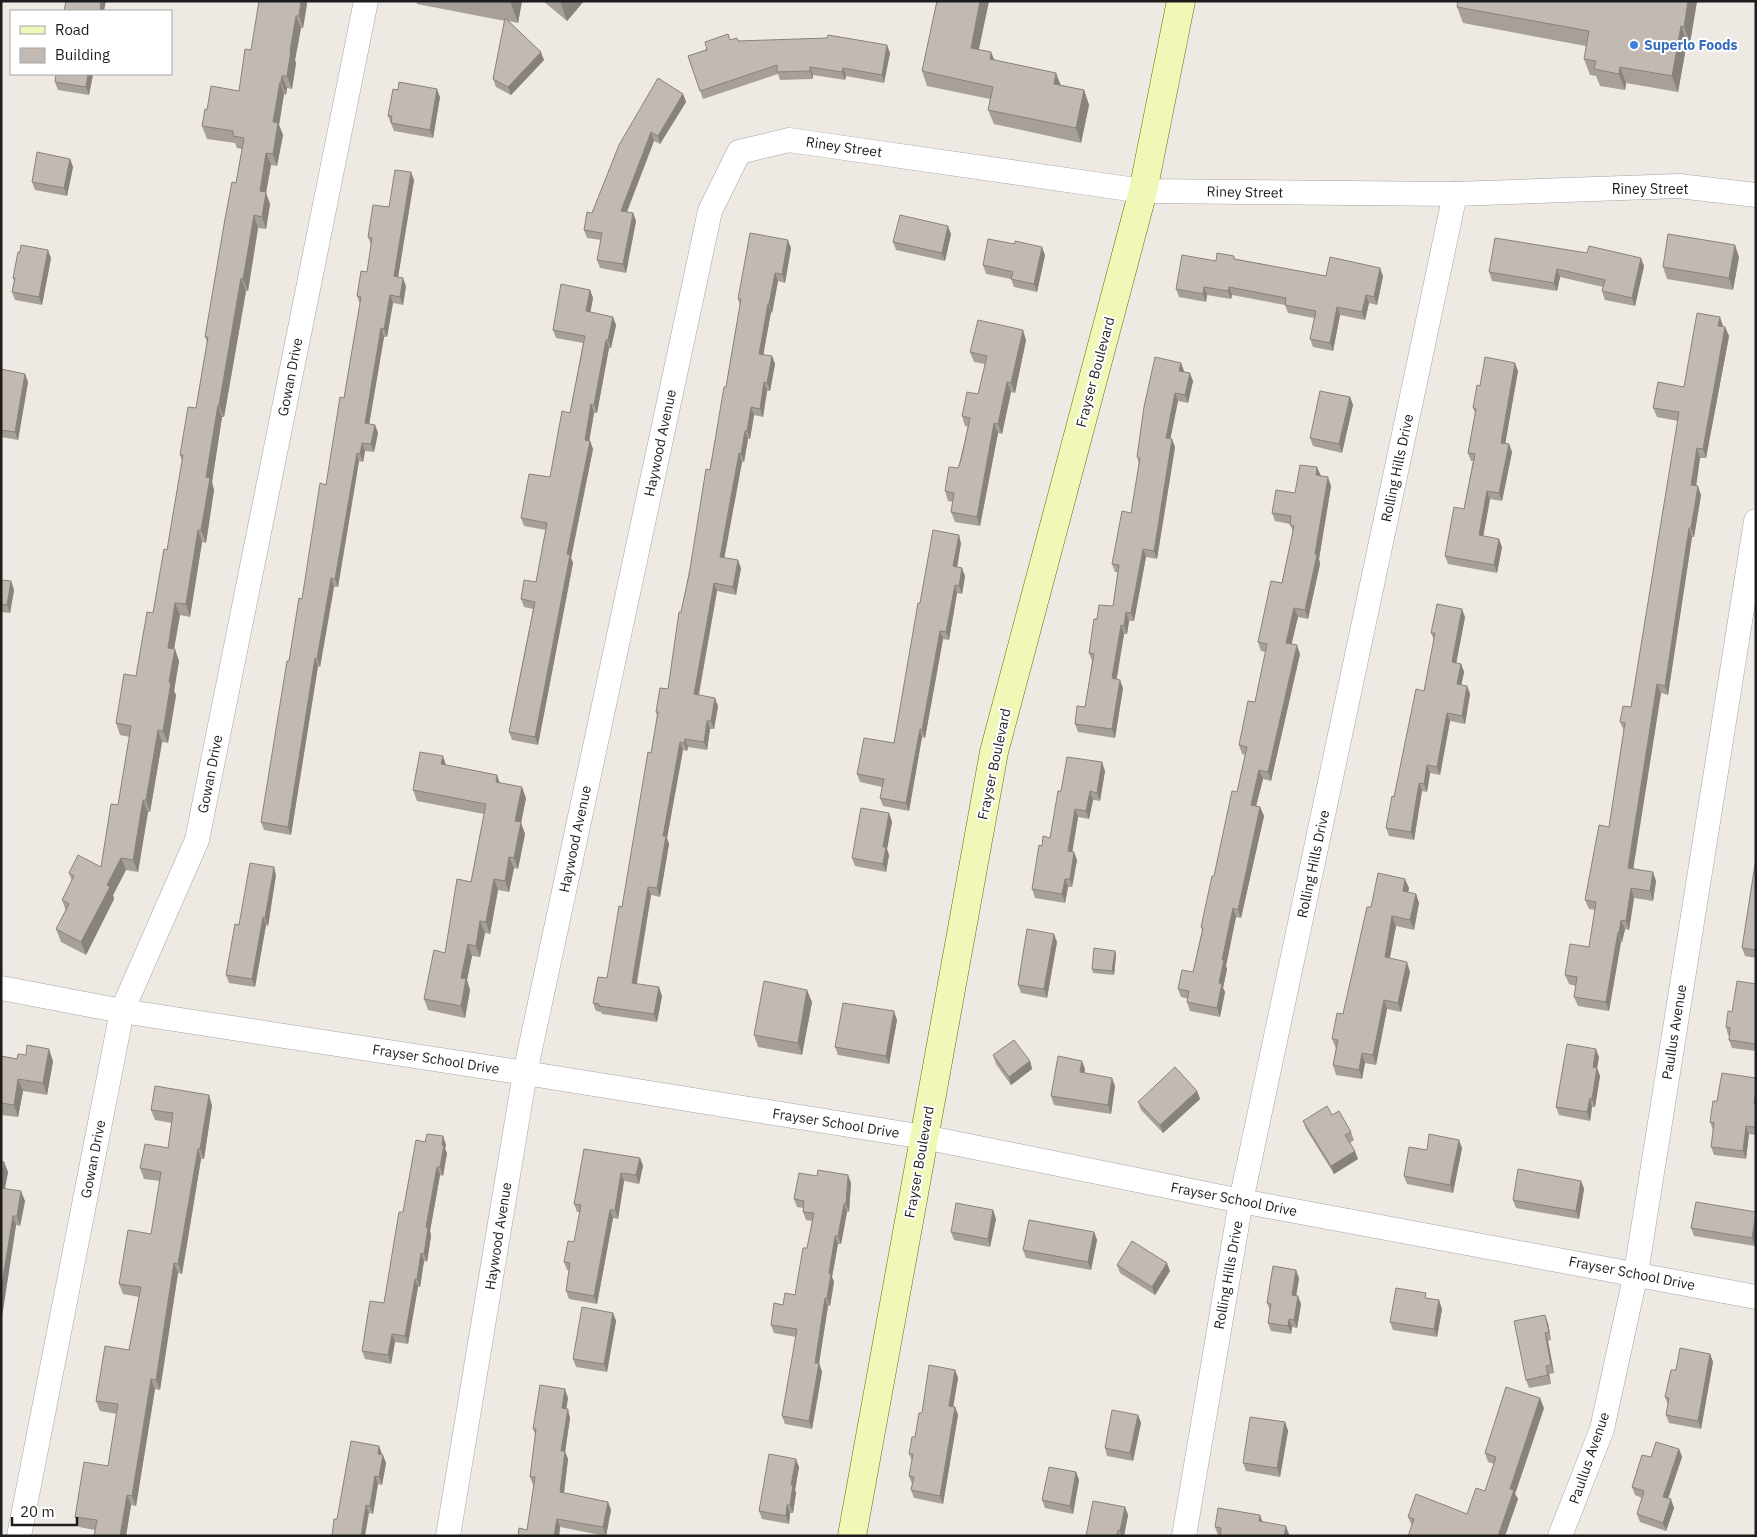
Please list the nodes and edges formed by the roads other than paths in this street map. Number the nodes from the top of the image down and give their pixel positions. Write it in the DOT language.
graph roads {
  1 [pos="366,1"];
  2 [pos="1181,1"];
  3 [pos="740,152"];
  4 [pos="1143,191"];
  5 [pos="1455,194"];
  6 [pos="1756,195"];
  7 [pos="1756,521"];
  8 [pos="1,988"];
  9 [pos="122,1011"];
  10 [pos="525,1073"];
  11 [pos="924,1137"];
  12 [pos="1241,1201"];
  13 [pos="1636,1273"];
  14 [pos="1756,1297"];
  15 [pos="19,1536"];
  16 [pos="448,1536"];
  17 [pos="852,1536"];
  18 [pos="1184,1536"];
  19 [pos="1560,1536"];
  1 -- 9 [label="street, Gowan Drive"];
  2 -- 4 [label="main road, Frayser Boulevard"];
  3 -- 4 [label="street, Riney Street"];
  3 -- 10 [label="street, Haywood Avenue"];
  4 -- 5 [label="street, Riney Street"];
  4 -- 11 [label="main road, Frayser Boulevard"];
  5 -- 6 [label="street, Riney Street"];
  5 -- 12 [label="street, Rolling Hills Drive"];
  7 -- 13 [label="street, Paullus Avenue"];
  8 -- 9 [label="street, Frayser School Drive"];
  9 -- 10 [label="street, Frayser School Drive"];
  9 -- 15 [label="street, Gowan Drive"];
  10 -- 11 [label="street, Frayser School Drive"];
  10 -- 16 [label="street, Haywood Avenue"];
  11 -- 12 [label="street, Frayser School Drive"];
  11 -- 17 [label="main road, Frayser Boulevard"];
  12 -- 13 [label="street, Frayser School Drive"];
  12 -- 18 [label="street, Rolling Hills Drive"];
  13 -- 14 [label="street, Frayser School Drive"];
  13 -- 19 [label="street, Paullus Avenue"];
}
